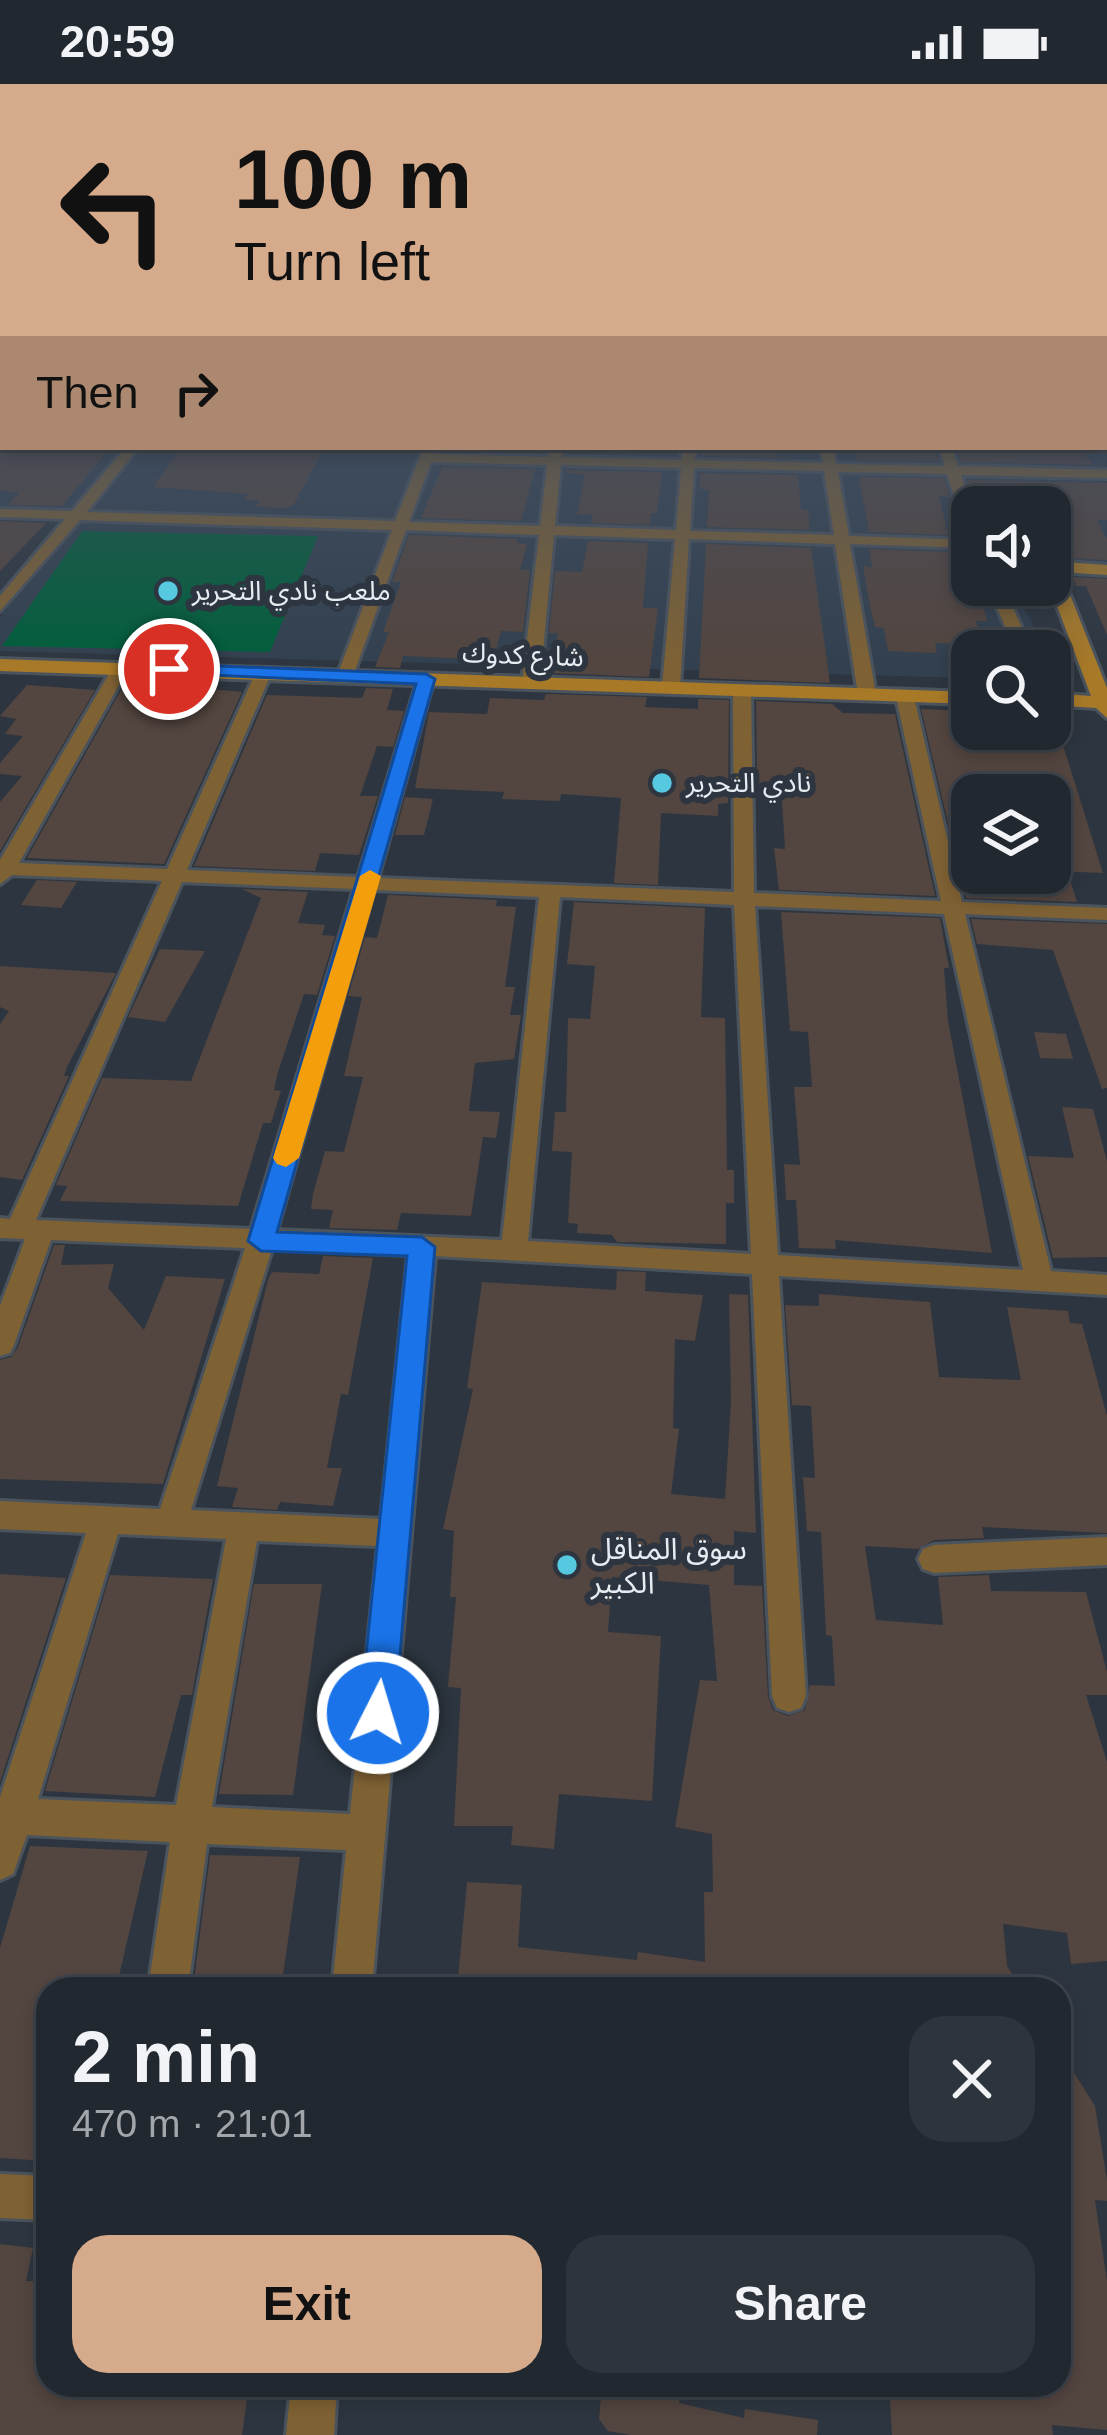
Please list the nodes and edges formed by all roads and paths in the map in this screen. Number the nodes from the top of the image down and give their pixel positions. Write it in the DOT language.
graph roads {
  1 [pos="131,450"];
  2 [pos="827,450"];
  3 [pos="946,450"];
  4 [pos="428,452"];
  5 [pos="556,453"];
  6 [pos="689,455"];
  7 [pos="830,468"];
  8 [pos="955,470"];
  9 [pos="1107,474"];
  10 [pos="960,486"];
  11 [pos="0,513"];
  12 [pos="78,514"];
  13 [pos="402,523"];
  14 [pos="548,529"];
  15 [pos="683,534"];
  16 [pos="842,539"];
  17 [pos="951,543"];
  18 [pos="1071,567"];
  19 [pos="1107,570"];
  20 [pos="0,606"];
  21 [pos="1065,606"];
  22 [pos="0,664"];
  23 [pos="121,667"];
  24 [pos="263,674"];
  25 [pos="345,676"];
  26 [pos="426,679"];
  27 [pos="531,682"];
  28 [pos="671,687"];
  29 [pos="742,690"];
  30 [pos="867,695"];
  31 [pos="905,697"];
  32 [pos="951,698"];
  33 [pos="1071,702"];
  34 [pos="1104,708"];
  35 [pos="2,872"];
  36 [pos="172,875"];
  37 [pos="368,884"];
  38 [pos="550,889"];
  39 [pos="744,898"];
  40 [pos="955,908"];
  41 [pos="1107,914"];
  42 [pos="20,1229"];
  43 [pos="261,1241"];
  44 [pos="422,1247"];
  45 [pos="514,1250"];
  46 [pos="768,1265"];
  47 [pos="1039,1280"];
  48 [pos="1107,1286"];
  49 [pos="0,1345"];
  50 [pos="0,1515"];
  51 [pos="106,1520"];
  52 [pos="171,1523"];
  53 [pos="244,1526"];
  54 [pos="394,1533"];
  55 [pos="1107,1550"];
  56 [pos="934,1559"];
  57 [pos="789,1696"];
  58 [pos="7,1816"];
  59 [pos="192,1824"];
  60 [pos="366,1833"];
  61 [pos="0,1861"];
  62 [pos="170,1977"];
  63 [pos="353,1977"];
  64 [pos="0,2196"];
  65 [pos="36,2198"];
  66 [pos="313,2397"];
  67 [pos="310,2435"];
  1 -- 12 [label="street"];
  2 -- 7 [label="street"];
  3 -- 8 [label="street"];
  4 -- 5 [label="street"];
  4 -- 13 [label="street"];
  5 -- 6 [label="street"];
  5 -- 14 [label="street"];
  6 -- 7 [label="street"];
  6 -- 15 [label="street"];
  7 -- 8 [label="street"];
  7 -- 16 [label="street"];
  8 -- 9 [label="street"];
  8 -- 10 [label="street"];
  11 -- 12 [label="street"];
  12 -- 13 [label="street"];
  12 -- 20 [label="street"];
  13 -- 14 [label="street"];
  13 -- 25 [label="street"];
  14 -- 15 [label="street"];
  14 -- 27 [label="street"];
  15 -- 16 [label="street"];
  15 -- 28 [label="street"];
  16 -- 17 [label="street"];
  16 -- 30 [label="street"];
  18 -- 19 [label="street"];
  21 -- 34 [label="street"];
  22 -- 23 [label="street, شارع كدوك"];
  23 -- 24 [label="street, شارع كدوك"];
  23 -- 35 [label="street"];
  24 -- 25 [label="street, شارع كدوك"];
  24 -- 36 [label="street"];
  25 -- 26 [label="street, شارع كدوك"];
  26 -- 27 [label="street, شارع كدوك"];
  26 -- 37 [label="street"];
  27 -- 28 [label="street, شارع كدوك"];
  28 -- 29 [label="street, شارع كدوك"];
  29 -- 30 [label="street, شارع كدوك"];
  29 -- 39 [label="street"];
  30 -- 31 [label="street, شارع كدوك"];
  31 -- 32 [label="street, شارع كدوك"];
  31 -- 40 [label="street"];
  33 -- 34 [label="street"];
  35 -- 36 [label="street"];
  36 -- 37 [label="street"];
  36 -- 42 [label="street"];
  37 -- 38 [label="street"];
  37 -- 43 [label="street"];
  38 -- 39 [label="street"];
  38 -- 45 [label="street"];
  39 -- 40 [label="street"];
  39 -- 46 [label="street"];
  40 -- 41 [label="street"];
  40 -- 47 [label="street"];
  42 -- 43 [label="street"];
  42 -- 49 [label="street"];
  43 -- 44 [label="street"];
  43 -- 52 [label="street"];
  44 -- 45 [label="street"];
  44 -- 54 [label="street"];
  45 -- 46 [label="street"];
  46 -- 47 [label="street"];
  46 -- 57 [label="street"];
  47 -- 48 [label="street"];
  50 -- 51 [label="street"];
  51 -- 52 [label="street"];
  51 -- 58 [label="street"];
  52 -- 53 [label="street"];
  53 -- 54 [label="street"];
  53 -- 59 [label="street"];
  54 -- 60 [label="street"];
  55 -- 56 [label="street"];
  58 -- 59 [label="street"];
  58 -- 61 [label="street"];
  59 -- 60 [label="street"];
  59 -- 62 [label="street"];
  60 -- 63 [label="street"];
  64 -- 65 [label="street"];
  66 -- 67 [label="street"];
}
